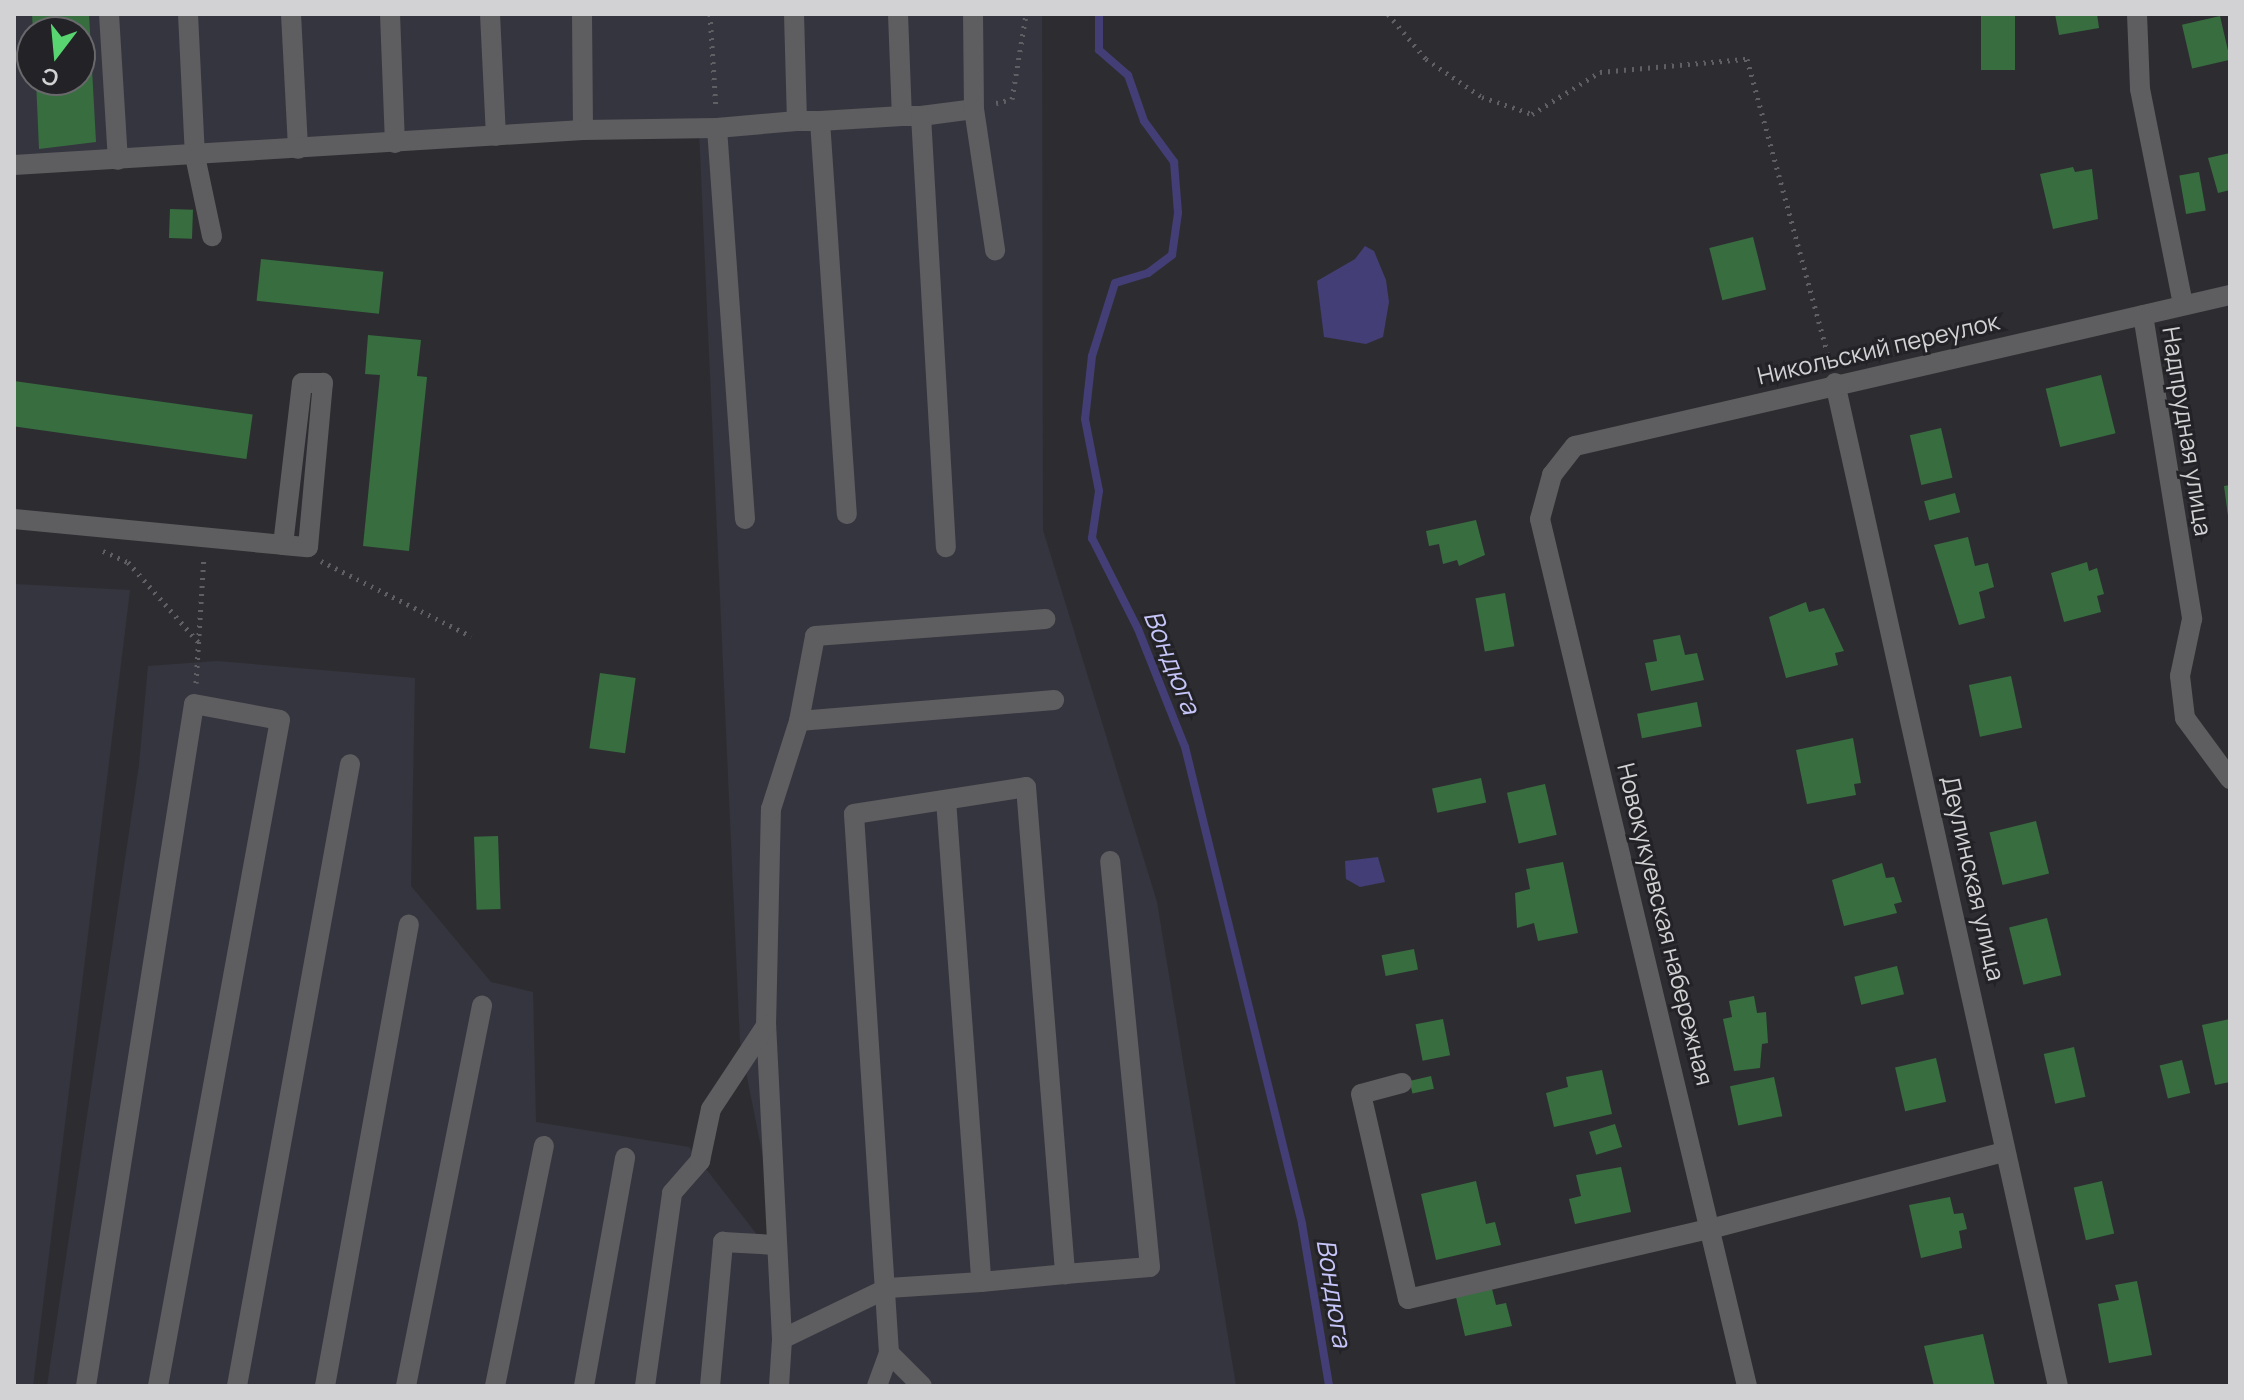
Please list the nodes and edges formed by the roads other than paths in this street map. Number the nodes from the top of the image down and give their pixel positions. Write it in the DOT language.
graph roads {
  1 [pos="109,14"];
  2 [pos="188,14"];
  3 [pos="291,14"];
  4 [pos="390,14"];
  5 [pos="490,14"];
  6 [pos="582,14"];
  7 [pos="794,14"];
  8 [pos="898,14"];
  9 [pos="973,14"];
  10 [pos="2137,14"];
  11 [pos="974,109"];
  12 [pos="912,116"];
  13 [pos="797,121"];
  14 [pos="820,121"];
  15 [pos="717,128"];
  16 [pos="583,130"];
  17 [pos="496,136"];
  18 [pos="395,143"];
  19 [pos="298,149"];
  20 [pos="195,156"];
  21 [pos="118,160"];
  22 [pos="14,165"];
  23 [pos="212,236"];
  24 [pos="995,250"];
  25 [pos="2230,295"];
  26 [pos="2183,305"];
  27 [pos="2143,315"];
  28 [pos="1835,383"];
  29 [pos="1552,475"];
  30 [pos="847,514"];
  31 [pos="14,519"];
  32 [pos="745,519"];
  33 [pos="283,545"];
  34 [pos="946,547"];
  35 [pos="1045,619"];
  36 [pos="1054,700"];
  37 [pos="799,721"];
  38 [pos="350,764"];
  39 [pos="2230,779"];
  40 [pos="946,800"];
  41 [pos="1110,861"];
  42 [pos="409,925"];
  43 [pos="482,1006"];
  44 [pos="766,1026"];
  45 [pos="1402,1083"];
  46 [pos="544,1146"];
  47 [pos="2004,1152"];
  48 [pos="625,1158"];
  49 [pos="1714,1228"];
  50 [pos="777,1245"];
  51 [pos="1065,1274"];
  52 [pos="981,1282"];
  53 [pos="888,1288"];
  54 [pos="782,1339"];
  55 [pos="889,1353"];
  56 [pos="86,1386"];
  57 [pos="158,1386"];
  58 [pos="237,1386"];
  59 [pos="325,1386"];
  60 [pos="406,1386"];
  61 [pos="495,1386"];
  62 [pos="584,1386"];
  63 [pos="645,1386"];
  64 [pos="710,1386"];
  65 [pos="779,1386"];
  66 [pos="877,1386"];
  67 [pos="922,1386"];
  68 [pos="1747,1386"];
  69 [pos="2058,1386"];
  1 -- 21 [label="street"];
  2 -- 20 [label="street"];
  3 -- 19 [label="street"];
  4 -- 18 [label="street"];
  5 -- 17 [label="street"];
  6 -- 16 [label="street"];
  7 -- 13 [label="street"];
  8 -- 12 [label="street"];
  9 -- 11 [label="street"];
  10 -- 26 [label="street"];
  11 -- 12 [label="street"];
  11 -- 24 [label="street"];
  12 -- 14 [label="street"];
  12 -- 34 [label="street"];
  13 -- 14 [label="street"];
  13 -- 15 [label="street"];
  14 -- 30 [label="street"];
  15 -- 16 [label="street"];
  15 -- 32 [label="street"];
  16 -- 17 [label="street"];
  17 -- 18 [label="street"];
  18 -- 19 [label="street"];
  19 -- 20 [label="street"];
  20 -- 21 [label="street"];
  20 -- 23 [label="street"];
  21 -- 22 [label="street"];
  25 -- 26 [label="street, Никольский переулок"];
  26 -- 27 [label="street, Никольский переулок"];
  27 -- 28 [label="street, Никольский переулок"];
  27 -- 39 [label="street, Надпрудная улица"];
  28 -- 29 [label="street, Никольский переулок"];
  28 -- 47 [label="street, Деулинская улица"];
  29 -- 49 [label="street, Новокукуевская набережная"];
  31 -- 33 [label="street"];
  33 -- 33 [label="street"];
  35 -- 37 [label="street"];
  36 -- 37 [label="street"];
  37 -- 44 [label="street"];
  38 -- 58 [label="street"];
  40 -- 51 [label="street"];
  40 -- 52 [label="street"];
  40 -- 53 [label="street"];
  41 -- 51 [label="street"];
  42 -- 59 [label="street"];
  43 -- 60 [label="street"];
  44 -- 50 [label="street"];
  44 -- 63 [label="street"];
  45 -- 49 [label="street"];
  46 -- 61 [label="street"];
  47 -- 49 [label="street"];
  47 -- 69 [label="street, Деулинская улица"];
  48 -- 62 [label="street"];
  49 -- 68 [label="street, Новокукуевская набережная"];
  50 -- 54 [label="street"];
  50 -- 64 [label="street"];
  51 -- 52 [label="street"];
  52 -- 53 [label="street"];
  53 -- 54 [label="street"];
  53 -- 55 [label="street"];
  54 -- 65 [label="street"];
  55 -- 66 [label="street"];
  55 -- 67 [label="street"];
  56 -- 57 [label="street"];
}
